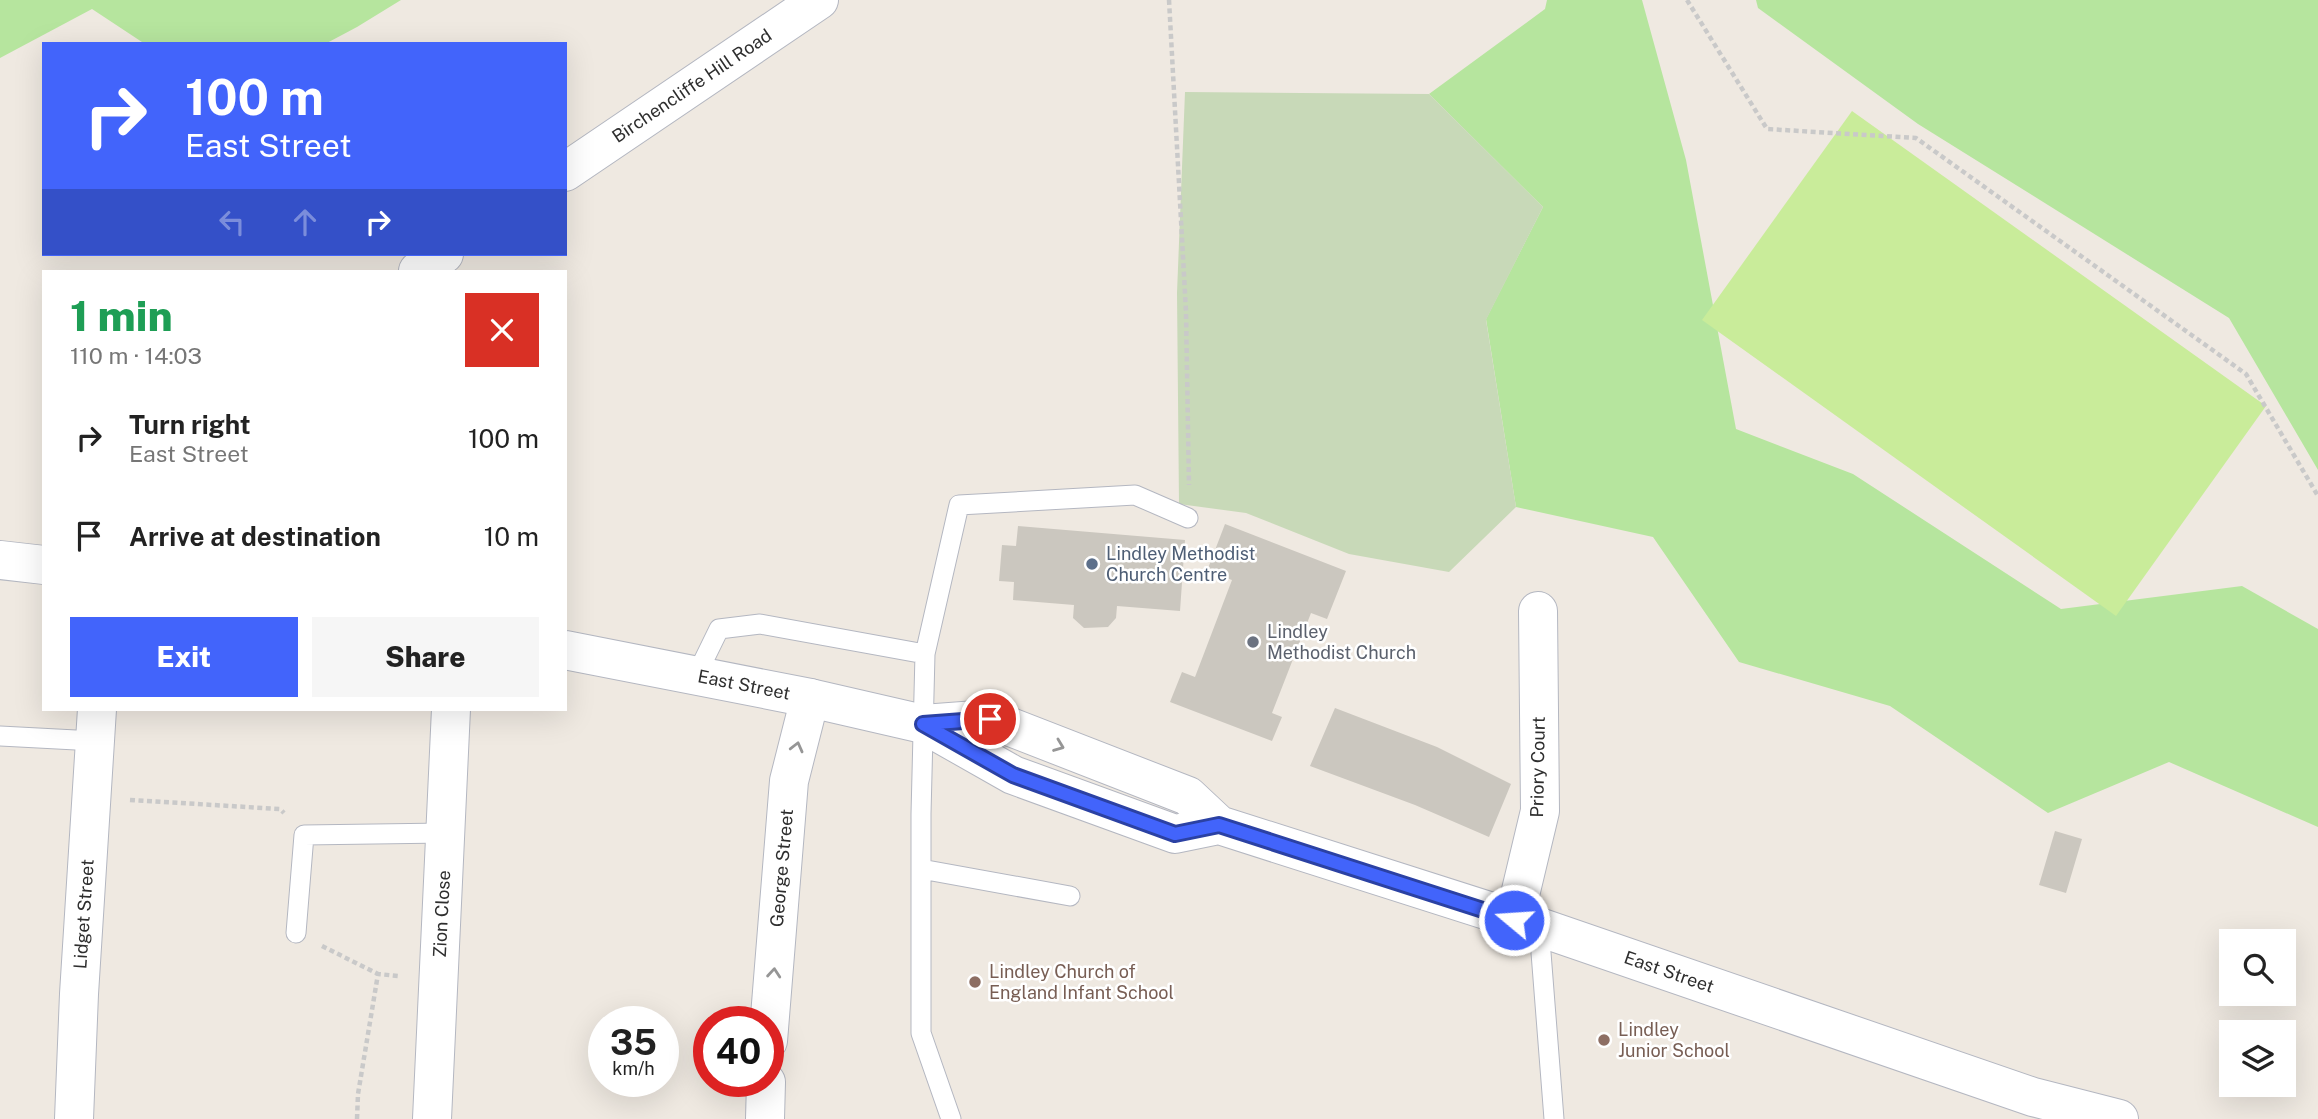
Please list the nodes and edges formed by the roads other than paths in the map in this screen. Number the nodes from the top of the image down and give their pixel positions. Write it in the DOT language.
graph roads {
  1 [pos="819,0"];
  2 [pos="567,171"];
  3 [pos="441,256"];
  4 [pos="420,270"];
  5 [pos="1188,518"];
  6 [pos="0,560"];
  7 [pos="42,565"];
  8 [pos="1538,611"];
  9 [pos="567,650"];
  10 [pos="925,654"];
  11 [pos="696,676"];
  12 [pos="810,698"];
  13 [pos="451,711"];
  14 [pos="923,724"];
  15 [pos="96,725"];
  16 [pos="0,736"];
  17 [pos="445,833"];
  18 [pos="921,869"];
  19 [pos="1070,896"];
  20 [pos="1526,924"];
  21 [pos="296,933"];
  22 [pos="771,1006"];
  23 [pos="766,1097"];
  24 [pos="74,1119"];
  25 [pos="432,1119"];
  26 [pos="765,1119"];
  27 [pos="951,1119"];
  28 [pos="1554,1119"];
  29 [pos="2119,1119"];
  1 -- 2 [label="street, Birchencliffe Hill Road"];
  3 -- 4 [label="street"];
  5 -- 10 [label="lane"];
  6 -- 7 [label="street"];
  8 -- 20 [label="street, Priory Court"];
  9 -- 11 [label="street, East Street"];
  10 -- 11 [label="lane"];
  10 -- 14 [label="lane"];
  11 -- 12 [label="street, East Street"];
  12 -- 14 [label="street, East Street"];
  22 -- 12 [label="street, George Street, one-way"];
  13 -- 17 [label="street, Zion Close"];
  14 -- 18 [label="lane"];
  14 -- 20 [label="street, East Street"];
  15 -- 16 [label="lane"];
  15 -- 24 [label="street, Lidget Street"];
  17 -- 21 [label="lane"];
  17 -- 25 [label="street, Zion Close"];
  18 -- 19 [label="lane"];
  18 -- 27 [label="lane"];
  20 -- 28 [label="lane"];
  20 -- 29 [label="street, East Street"];
  23 -- 26 [label="street"];
}
